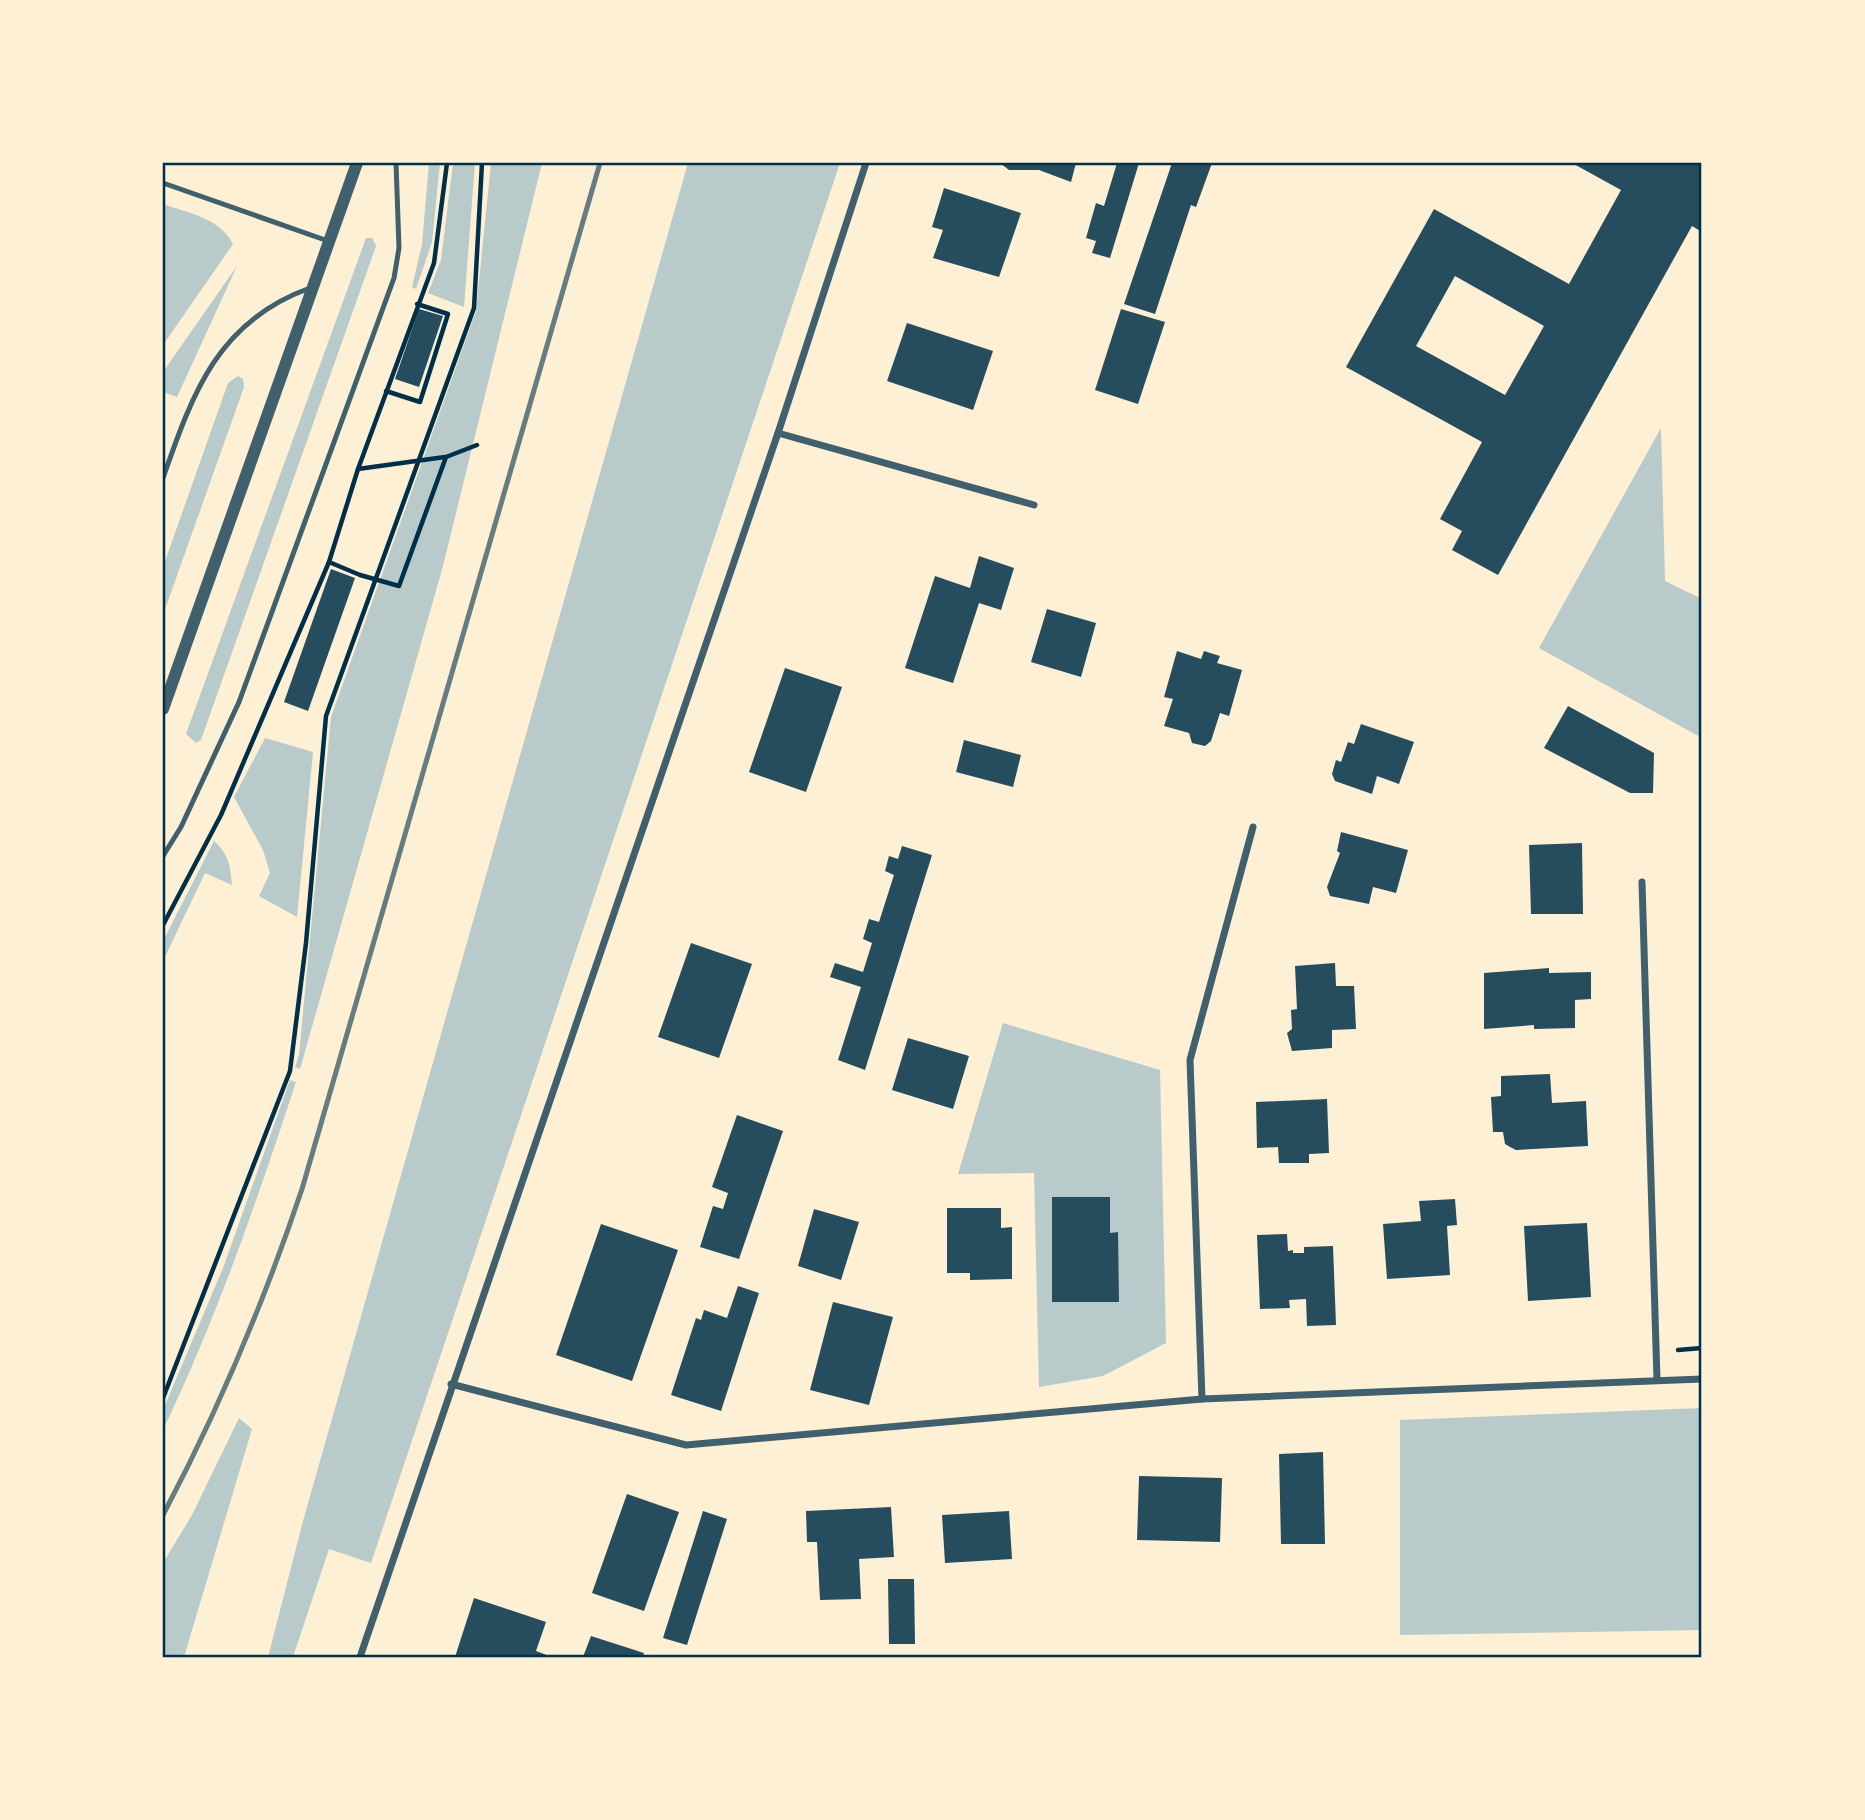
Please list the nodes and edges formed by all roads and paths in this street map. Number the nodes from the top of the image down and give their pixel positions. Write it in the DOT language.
graph roads {
  1 [pos="357,163"];
  2 [pos="396,163"];
  3 [pos="447,163"];
  4 [pos="481,163"];
  5 [pos="866,163"];
  6 [pos="163,183"];
  7 [pos="329,242"];
  8 [pos="313,287"];
  9 [pos="417,304"];
  10 [pos="386,391"];
  11 [pos="778,433"];
  12 [pos="477,445"];
  13 [pos="446,457"];
  14 [pos="419,459"];
  15 [pos="358,469"];
  16 [pos="163,478"];
  17 [pos="1034,505"];
  18 [pos="329,562"];
  19 [pos="377,580"];
  20 [pos="163,709"];
  21 [pos="1253,827"];
  22 [pos="163,856"];
  23 [pos="1642,882"];
  24 [pos="163,925"];
  25 [pos="1702,1378"];
  26 [pos="1657,1380"];
  27 [pos="451,1384"];
  28 [pos="163,1398"];
  29 [pos="1202,1399"];
  30 [pos="360,1657"];
  1 -- 7 [label="street"];
  2 -- 22 [label="lane"];
  3 -- 9 [label="path"];
  4 -- 14 [label="path"];
  5 -- 11 [label="street"];
  6 -- 7 [label="lane"];
  7 -- 8 [label="street"];
  8 -- 16 [label="lane"];
  8 -- 20 [label="street"];
  9 -- 10 [label="path"];
  9 -- 10 [label="path"];
  10 -- 15 [label="path"];
  11 -- 17 [label="street"];
  11 -- 27 [label="street"];
  12 -- 13 [label="path"];
  13 -- 14 [label="path"];
  13 -- 19 [label="path"];
  14 -- 15 [label="path"];
  14 -- 19 [label="path"];
  15 -- 18 [label="path"];
  18 -- 19 [label="path"];
  18 -- 24 [label="path"];
  19 -- 28 [label="path"];
  21 -- 29 [label="street"];
  23 -- 26 [label="street"];
  25 -- 26 [label="street"];
  26 -- 29 [label="street"];
  27 -- 29 [label="street"];
  27 -- 30 [label="street"];
}
